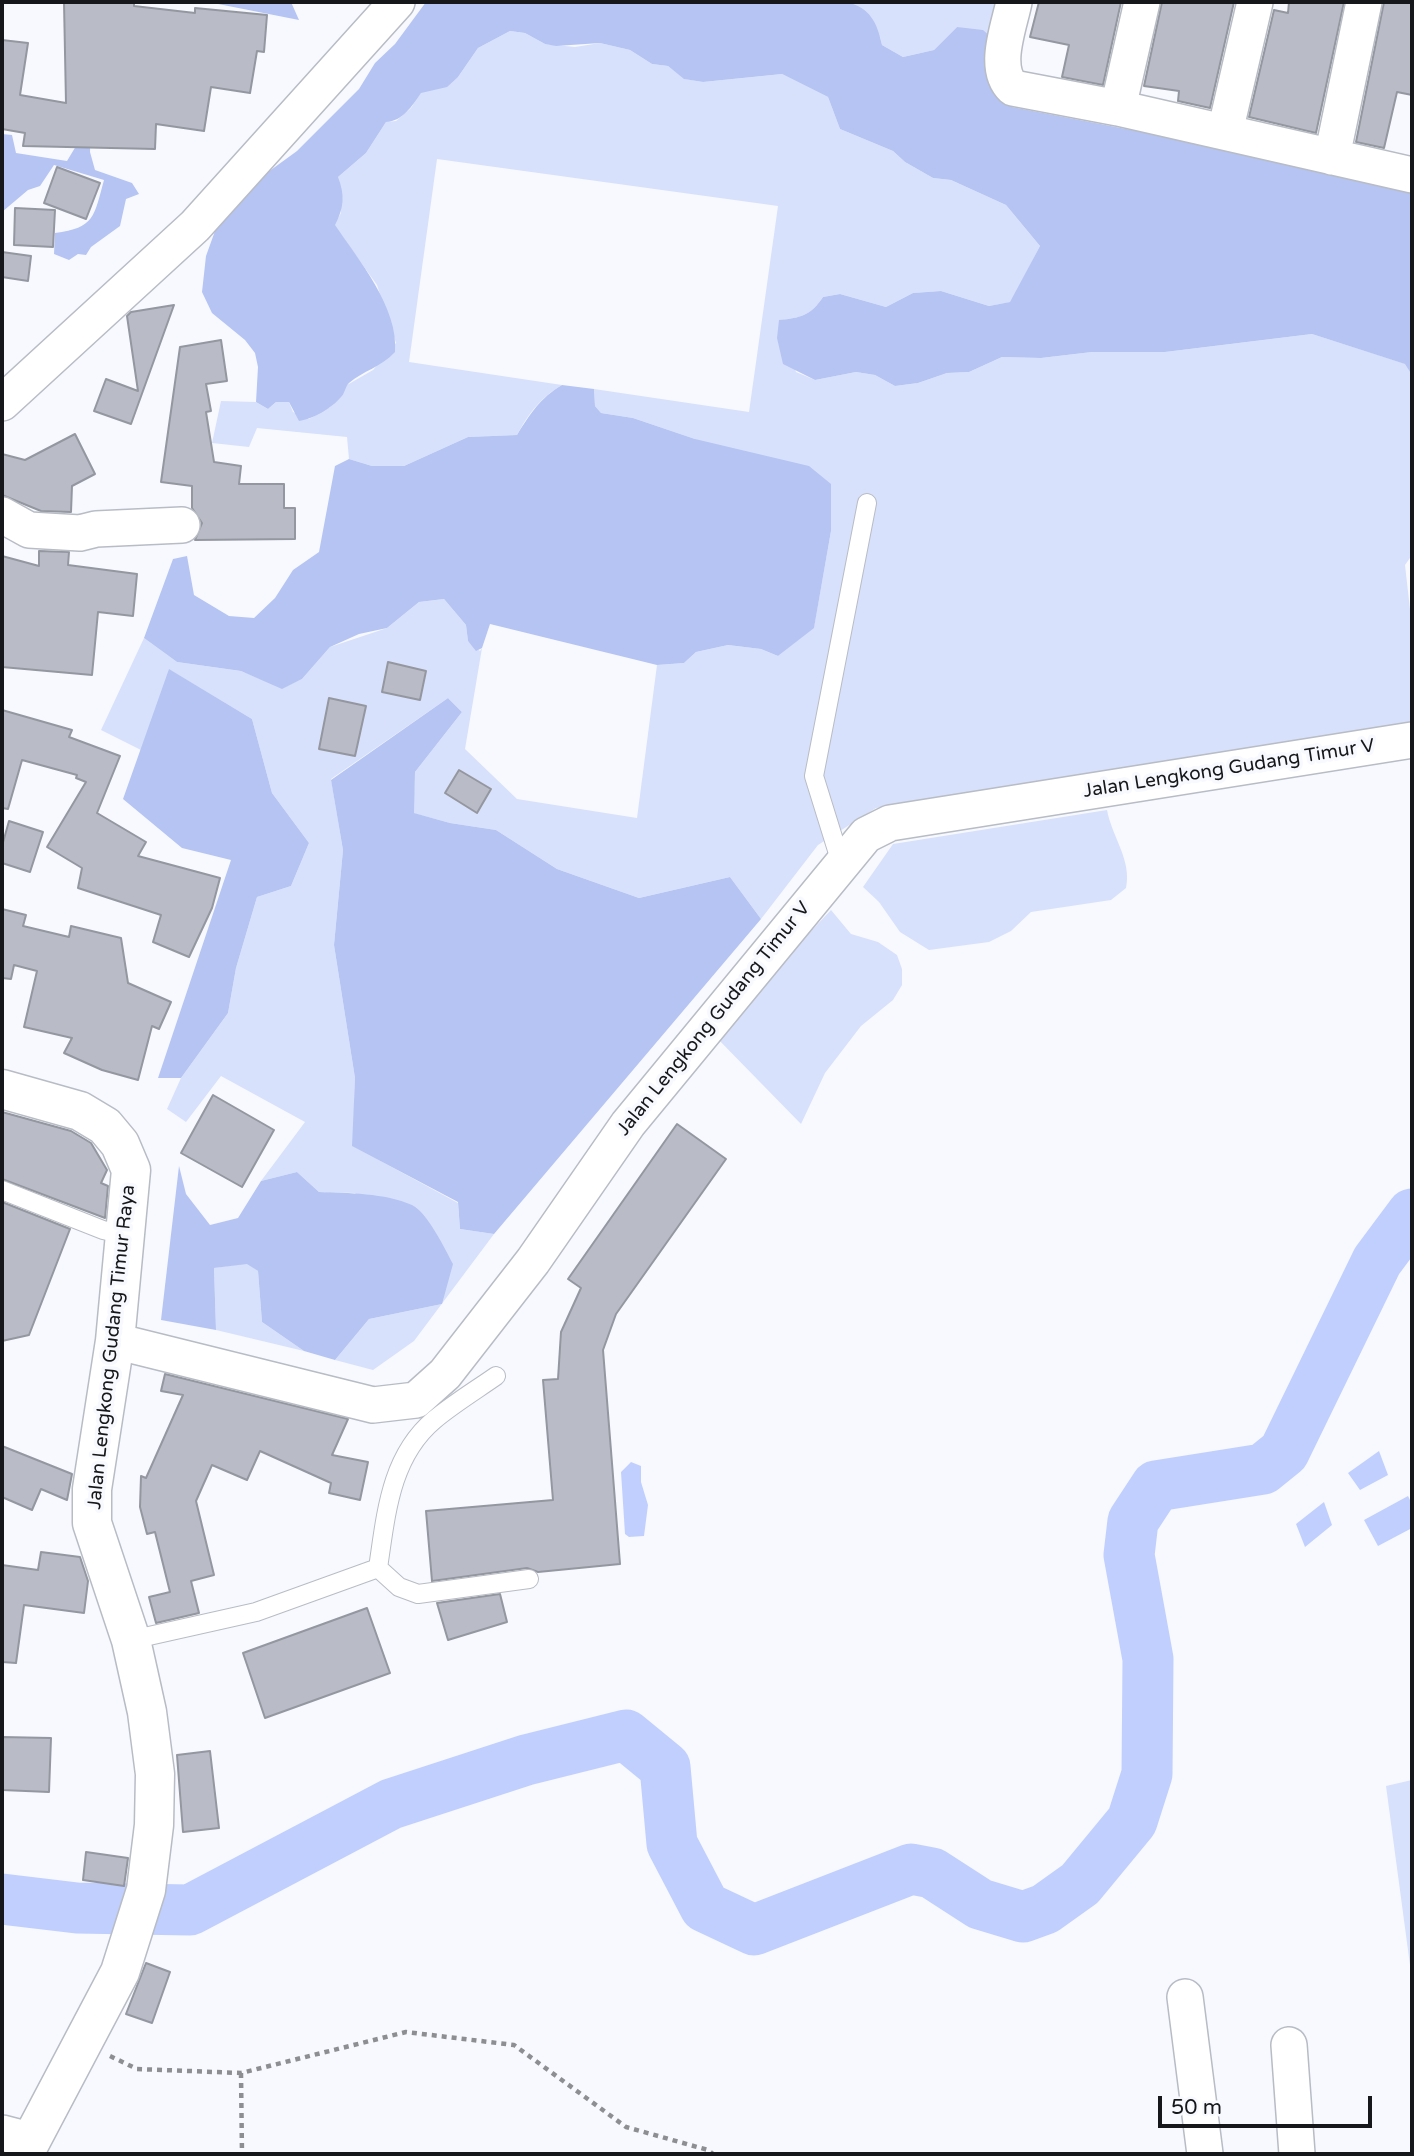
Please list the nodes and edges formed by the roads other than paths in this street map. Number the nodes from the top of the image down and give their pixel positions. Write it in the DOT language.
graph roads {
  1 [pos="397,2"];
  2 [pos="1014,2"];
  3 [pos="1142,2"];
  4 [pos="1255,2"];
  5 [pos="1364,2"];
  6 [pos="1118,108"];
  7 [pos="1225,132"];
  8 [pos="1332,157"];
  9 [pos="1412,175"];
  10 [pos="2,403"];
  11 [pos="867,503"];
  12 [pos="2,515"];
  13 [pos="182,525"];
  14 [pos="1412,740"];
  15 [pos="841,863"];
  16 [pos="2,1088"];
  17 [pos="2,1190"];
  18 [pos="126,1235"];
  19 [pos="115,1341"];
  20 [pos="496,1376"];
  21 [pos="378,1568"];
  22 [pos="529,1579"];
  23 [pos="131,1640"];
  24 [pos="1185,1997"];
  25 [pos="1289,2045"];
  26 [pos="18,2142"];
  27 [pos="1205,2154"];
  28 [pos="1297,2154"];
  1 -- 10 [label="street"];
  2 -- 6 [label="street"];
  3 -- 6 [label="street"];
  4 -- 7 [label="street"];
  5 -- 8 [label="street"];
  6 -- 7 [label="street"];
  7 -- 8 [label="street"];
  8 -- 9 [label="street"];
  11 -- 15 [label="lane"];
  12 -- 13 [label="street"];
  14 -- 15 [label="street, Jalan Lengkong Gudang Timur V"];
  15 -- 19 [label="street, Jalan Lengkong Gudang Timur V"];
  16 -- 18 [label="street, Jalan Lengkong Gudang Timur Raya"];
  17 -- 18 [label="lane"];
  18 -- 19 [label="street, Jalan Lengkong Gudang Timur Raya"];
  19 -- 23 [label="street, Jalan Lengkong Gudang Timur Raya"];
  20 -- 21 [label="lane"];
  21 -- 22 [label="lane"];
  21 -- 23 [label="lane"];
  23 -- 26 [label="street, Jalan Lengkong Gudang Timur Raya"];
  24 -- 27 [label="street"];
  25 -- 28 [label="street"];
}
